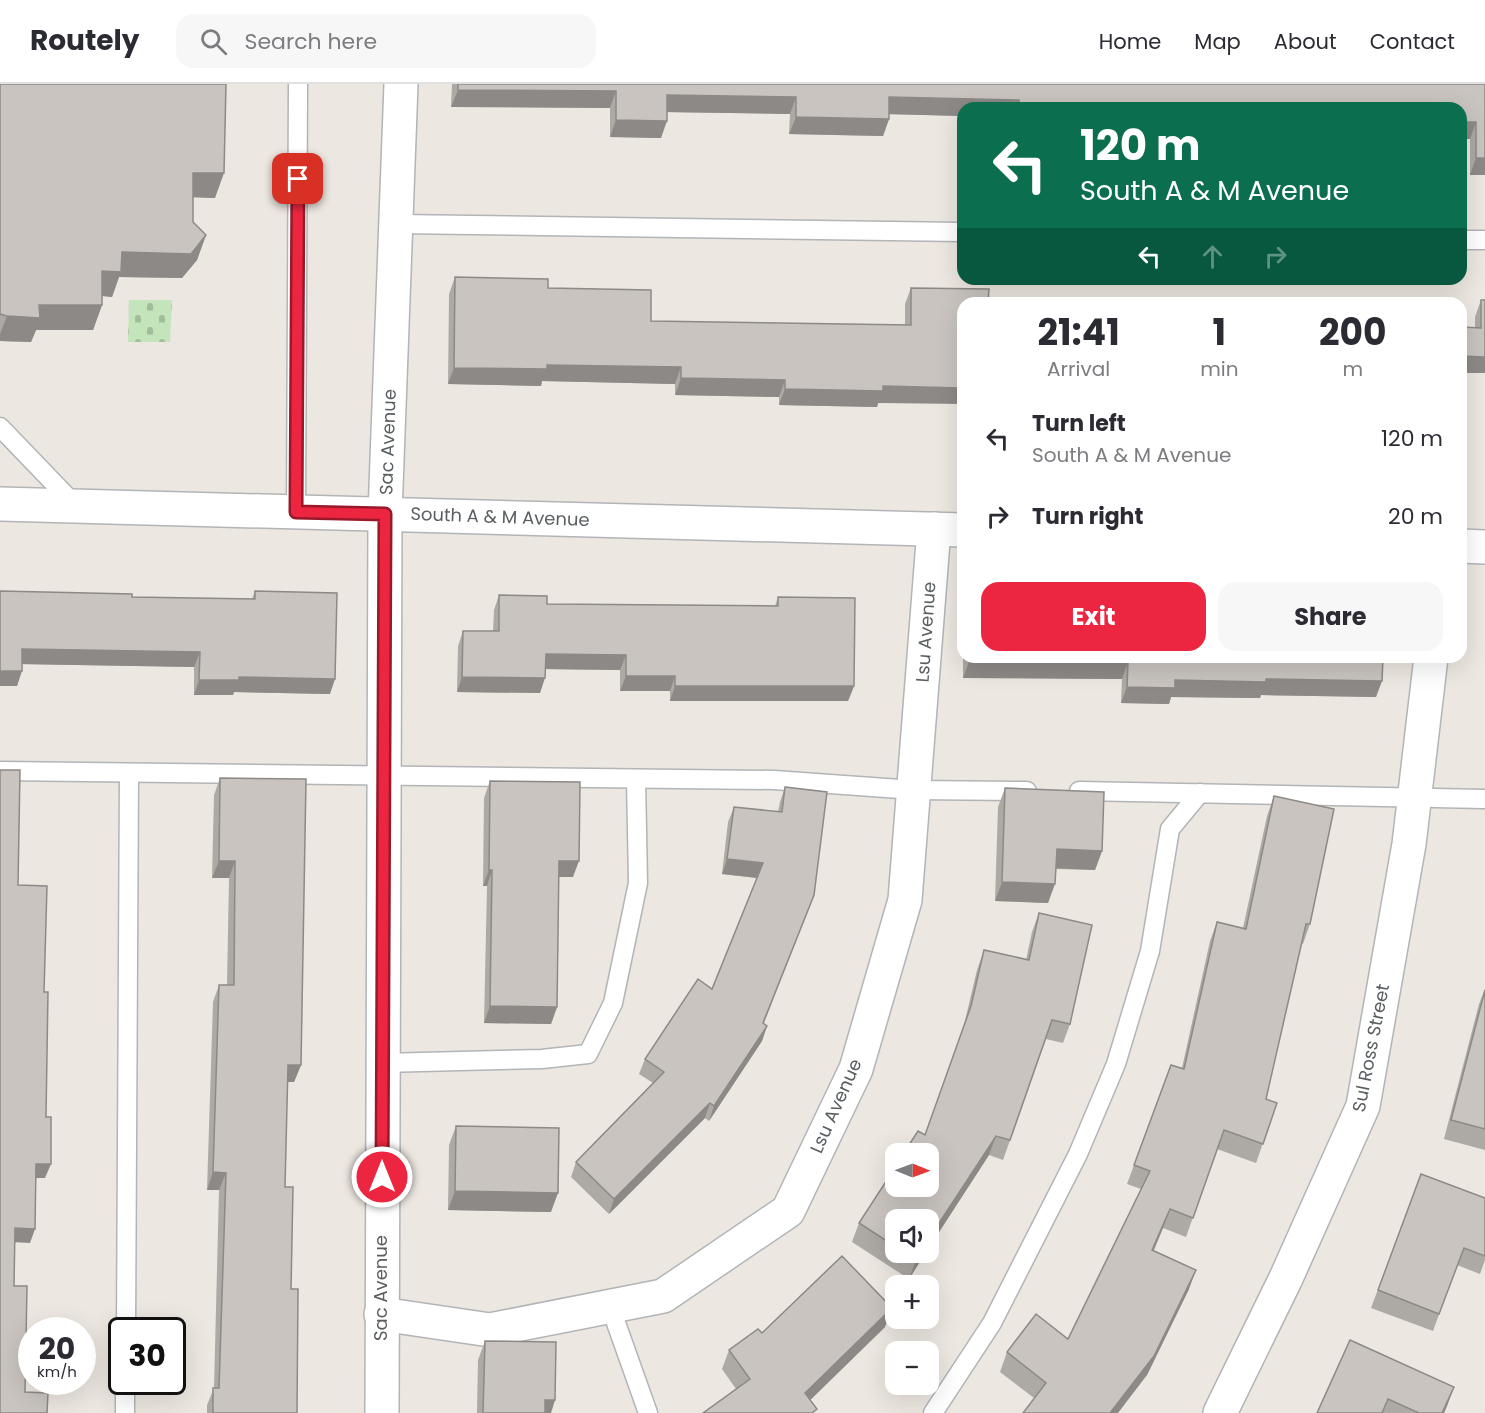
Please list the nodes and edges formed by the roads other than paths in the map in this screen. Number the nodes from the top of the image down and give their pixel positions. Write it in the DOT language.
graph roads {
  1 [pos="298,84"];
  2 [pos="401,84"];
  3 [pos="396,224"];
  4 [pos="957,232"];
  5 [pos="1467,240"];
  6 [pos="1485,240"];
  7 [pos="0,428"];
  8 [pos="0,504"];
  9 [pos="76,506"];
  10 [pos="296,512"];
  11 [pos="385,514"];
  12 [pos="948,530"];
  13 [pos="1467,546"];
  14 [pos="1485,547"];
  15 [pos="1430,663"];
  16 [pos="0,771"];
  17 [pos="129,773"];
  18 [pos="384,777"];
  19 [pos="636,779"];
  20 [pos="914,790"];
  21 [pos="1200,793"];
  22 [pos="1414,796"];
  23 [pos="1485,799"];
  24 [pos="382,1063"];
  25 [pos="610,1306"];
  26 [pos="381,1314"];
  27 [pos="126,1317"];
  28 [pos="125,1395"];
  29 [pos="125,1413"];
  30 [pos="382,1413"];
  31 [pos="648,1413"];
  32 [pos="933,1413"];
  33 [pos="1220,1413"];
  1 -- 10 [label="lane"];
  2 -- 3 [label="street, Sac Avenue"];
  3 -- 4 [label="lane"];
  3 -- 11 [label="street, Sac Avenue"];
  5 -- 6 [label="lane"];
  7 -- 9 [label="lane"];
  8 -- 9 [label="street, South A & M Avenue"];
  9 -- 10 [label="street, South A & M Avenue"];
  10 -- 11 [label="street, South A & M Avenue"];
  11 -- 12 [label="street, South A & M Avenue"];
  11 -- 18 [label="street, Sac Avenue"];
  12 -- 20 [label="street, Lsu Avenue"];
  13 -- 14 [label="street"];
  15 -- 22 [label="street, Sul Ross Street"];
  16 -- 17 [label="lane"];
  17 -- 18 [label="lane"];
  17 -- 27 [label="lane"];
  18 -- 19 [label="lane"];
  18 -- 24 [label="street, Sac Avenue"];
  19 -- 20 [label="lane"];
  19 -- 24 [label="lane"];
  20 -- 21 [label="lane"];
  20 -- 25 [label="street, Lsu Avenue"];
  21 -- 22 [label="lane"];
  21 -- 32 [label="lane"];
  22 -- 23 [label="lane"];
  22 -- 33 [label="street, Sul Ross Street"];
  24 -- 26 [label="street, Sac Avenue"];
  25 -- 26 [label="street, Lsu Avenue"];
  25 -- 31 [label="lane"];
  26 -- 30 [label="street, Sac Avenue"];
  28 -- 29 [label="lane"];
}
